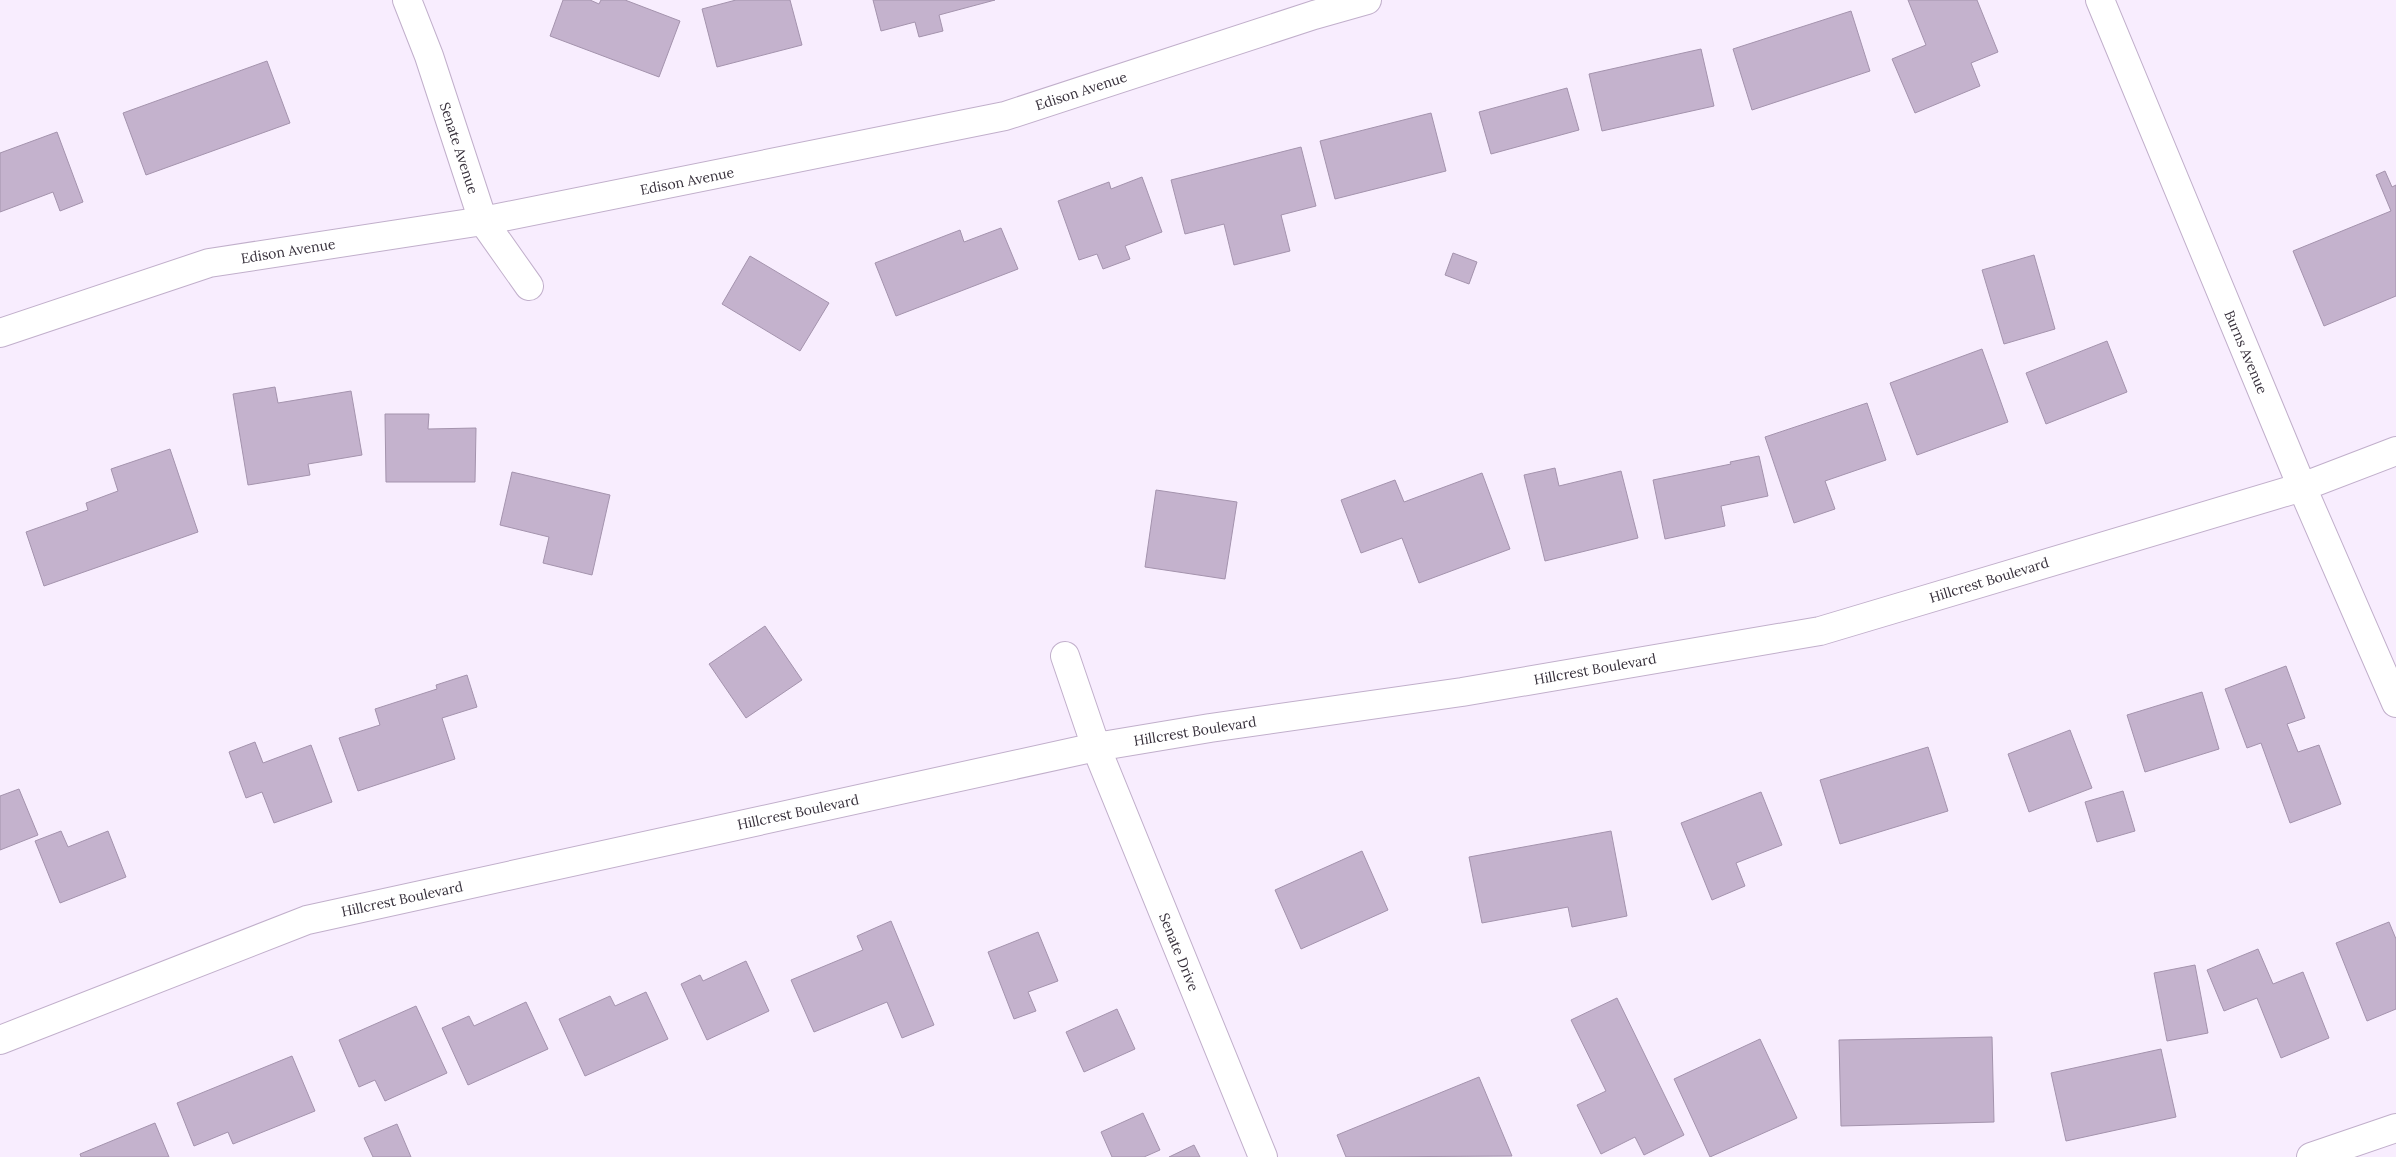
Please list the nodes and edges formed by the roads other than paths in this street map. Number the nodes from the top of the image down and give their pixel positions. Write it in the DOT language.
graph roads {
  1 [pos="407,0"];
  2 [pos="1367,0"];
  3 [pos="2100,0"];
  4 [pos="1312,7"];
  5 [pos="483,221"];
  6 [pos="529,286"];
  7 [pos="0,333"];
  8 [pos="2396,450"];
  9 [pos="2302,487"];
  10 [pos="1065,656"];
  11 [pos="2396,703"];
  12 [pos="1096,747"];
  13 [pos="0,1040"];
  14 [pos="2396,1128"];
  15 [pos="1263,1157"];
  16 [pos="2311,1157"];
  1 -- 5 [label="street, Senate Avenue"];
  2 -- 4 [label="street, Edison Avenue"];
  3 -- 9 [label="street, Burns Avenue"];
  4 -- 5 [label="street, Edison Avenue"];
  5 -- 6 [label="street, Senate Avenue"];
  5 -- 7 [label="street, Edison Avenue"];
  8 -- 9 [label="street, Hillcrest Boulevard"];
  9 -- 11 [label="street, Burns Avenue"];
  9 -- 12 [label="street, Hillcrest Boulevard"];
  10 -- 12 [label="street"];
  12 -- 13 [label="street, Hillcrest Boulevard"];
  12 -- 15 [label="street, Senate Drive"];
  14 -- 16 [label="street"];
}
